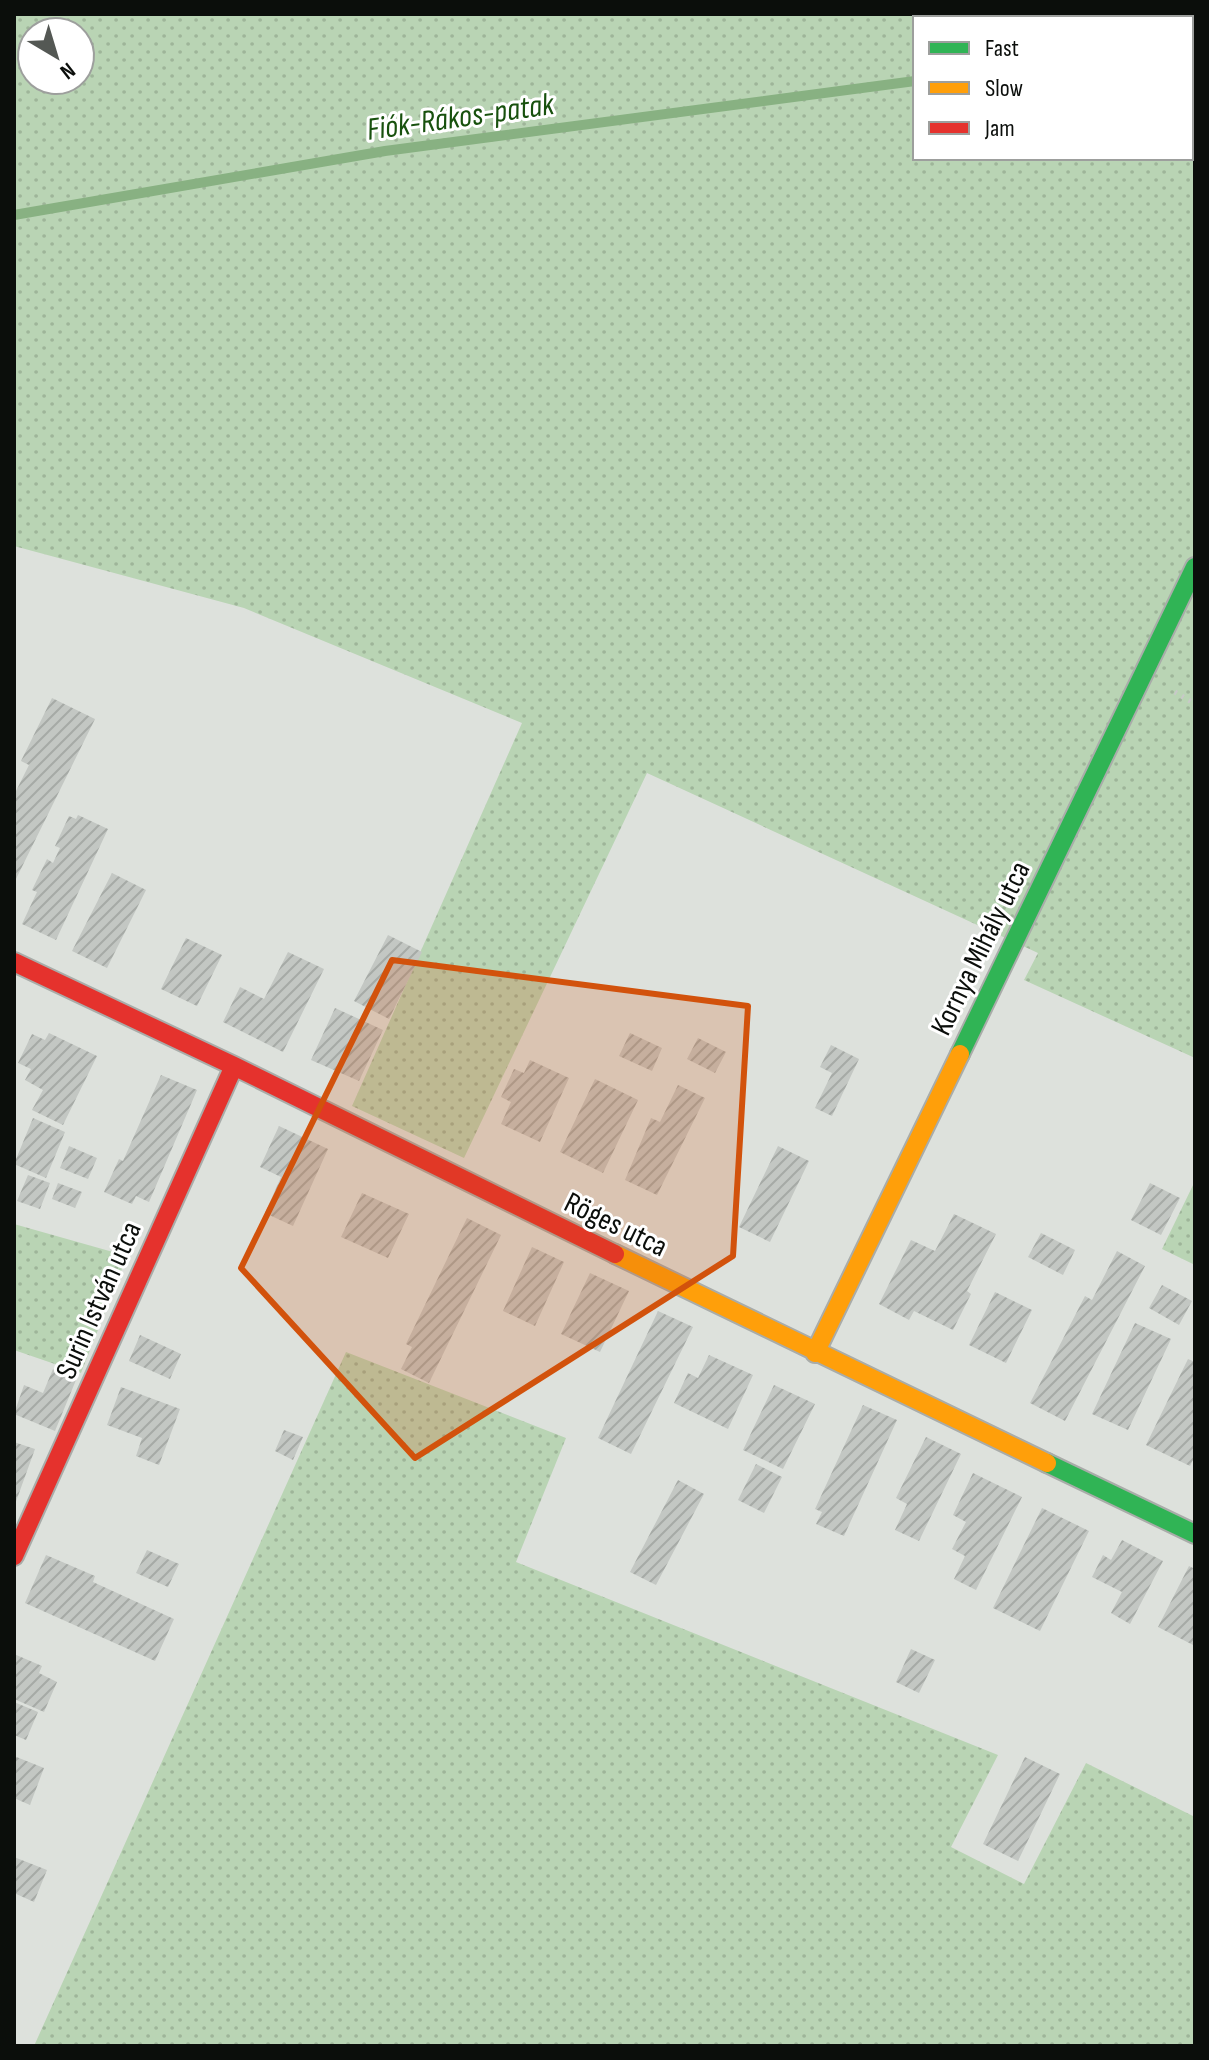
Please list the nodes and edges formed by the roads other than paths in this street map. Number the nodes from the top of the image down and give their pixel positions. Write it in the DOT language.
graph roads {
  1 [pos="1195,567"];
  2 [pos="14,962"];
  3 [pos="234,1066"];
  4 [pos="815,1353"];
  5 [pos="1195,1534"];
  6 [pos="14,1556"];
  1 -- 4 [label="street, Kornya Mihály utca"];
  2 -- 3 [label="street, Röges utca"];
  3 -- 4 [label="street, Röges utca"];
  3 -- 6 [label="street, Surin István utca"];
  4 -- 5 [label="street, Röges utca"];
}
